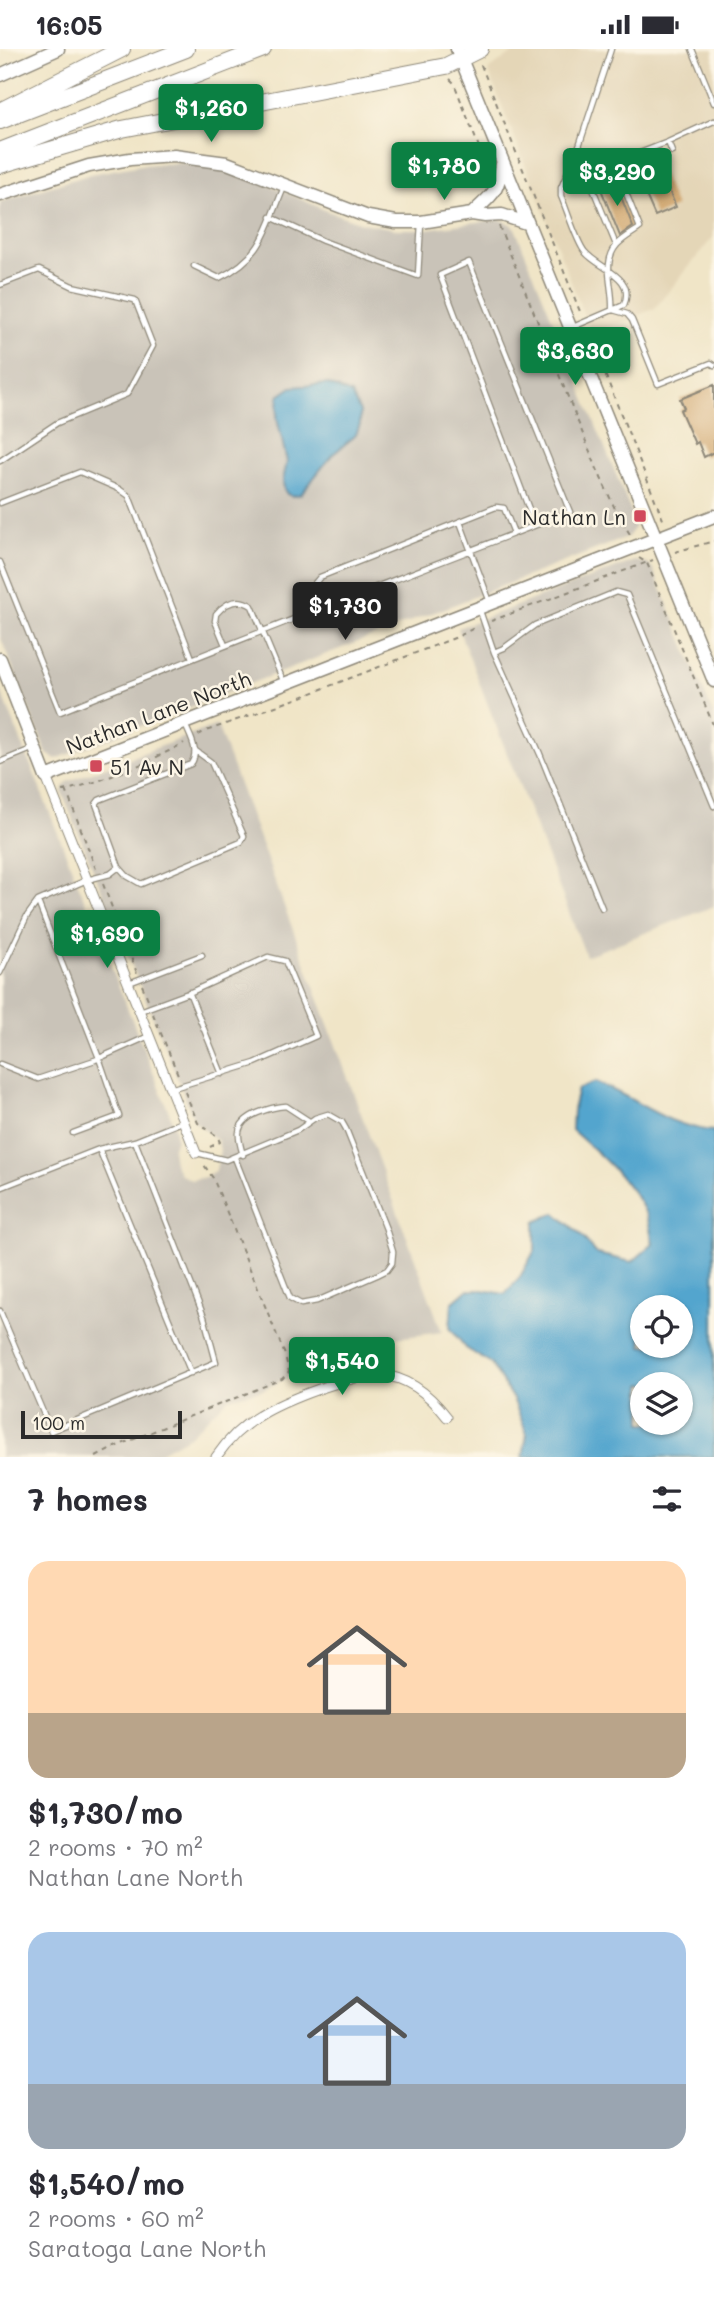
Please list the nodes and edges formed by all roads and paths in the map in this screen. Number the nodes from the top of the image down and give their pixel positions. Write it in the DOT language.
graph roads {
  1 [pos="58,49"];
  2 [pos="122,49"];
  3 [pos="186,49"];
  4 [pos="262,49"];
  5 [pos="611,49"];
  6 [pos="692,49"];
  7 [pos="459,55"];
  8 [pos="481,57"];
  9 [pos="0,75"];
  10 [pos="449,78"];
  11 [pos="714,103"];
  12 [pos="0,111"];
  13 [pos="0,121"];
  14 [pos="714,121"];
  15 [pos="668,142"];
  16 [pos="0,151"];
  17 [pos="672,152"];
  18 [pos="614,163"];
  19 [pos="502,164"];
  20 [pos="0,165"];
  21 [pos="617,170"];
  22 [pos="567,175"];
  23 [pos="285,184"];
  24 [pos="0,195"];
  25 [pos="488,201"];
  26 [pos="472,214"];
  27 [pos="495,215"];
  28 [pos="271,217"];
  29 [pos="421,222"];
  30 [pos="526,223"];
  31 [pos="616,245"];
  32 [pos="194,266"];
  33 [pos="607,268"];
  34 [pos="0,285"];
  35 [pos="612,310"];
  36 [pos="585,322"];
  37 [pos="569,329"];
  38 [pos="714,365"];
  39 [pos="0,461"];
  40 [pos="0,503"];
  41 [pos="714,516"];
  42 [pos="460,521"];
  43 [pos="535,525"];
  44 [pos="514,533"];
  45 [pos="669,533"];
  46 [pos="656,538"];
  47 [pos="714,541"];
  48 [pos="635,546"];
  49 [pos="471,549"];
  50 [pos="663,556"];
  51 [pos="0,562"];
  52 [pos="647,563"];
  53 [pos="485,605"];
  54 [pos="323,607"];
  55 [pos="485,624"];
  56 [pos="262,631"];
  57 [pos="225,645"];
  58 [pos="494,652"];
  59 [pos="192,658"];
  60 [pos="0,659"];
  61 [pos="714,681"];
  62 [pos="285,683"];
  63 [pos="185,723"];
  64 [pos="714,726"];
  65 [pos="191,740"];
  66 [pos="35,747"];
  67 [pos="196,750"];
  68 [pos="0,761"];
  69 [pos="46,777"];
  70 [pos="52,793"];
  71 [pos="714,806"];
  72 [pos="119,867"];
  73 [pos="87,880"];
  74 [pos="38,901"];
  75 [pos="602,908"];
  76 [pos="202,955"];
  77 [pos="0,973"];
  78 [pos="128,983"];
  79 [pos="189,992"];
  80 [pos="139,1012"];
  81 [pos="149,1036"];
  82 [pos="99,1058"];
  83 [pos="0,1064"];
  84 [pos="222,1075"];
  85 [pos="170,1089"];
  86 [pos="183,1121"];
  87 [pos="309,1121"];
  88 [pos="74,1133"];
  89 [pos="135,1141"];
  90 [pos="99,1149"];
  91 [pos="196,1153"];
  92 [pos="243,1155"];
  93 [pos="235,1158"];
  94 [pos="0,1188"];
  95 [pos="0,1311"];
  96 [pos="191,1373"];
  97 [pos="447,1417"];
  98 [pos="96,1457"];
  99 [pos="216,1457"];
  1 -- 9 [label="street"];
  2 -- 12 [label="highway"];
  3 -- 13 [label="highway"];
  4 -- 16 [label="highway"];
  5 -- 22 [label="lane"];
  6 -- 11 [label="lane"];
  7 -- 8 [label="highway"];
  7 -- 19 [label="street"];
  7 -- 20 [label="highway"];
  8 -- 36 [label="path"];
  10 -- 25 [label="path"];
  14 -- 15 [label="lane"];
  15 -- 17 [label="lane"];
  15 -- 18 [label="lane"];
  18 -- 21 [label="lane"];
  18 -- 22 [label="lane"];
  19 -- 25 [label="street"];
  19 -- 30 [label="street"];
  21 -- 31 [label="lane"];
  21 -- 31 [label="lane"];
  22 -- 33 [label="lane"];
  23 -- 24 [label="street"];
  23 -- 28 [label="lane"];
  23 -- 29 [label="street"];
  25 -- 26 [label="street"];
  26 -- 27 [label="street"];
  26 -- 29 [label="street"];
  27 -- 30 [label="street"];
  27 -- 48 [label="path"];
  28 -- 29 [label="lane"];
  28 -- 32 [label="lane"];
  30 -- 37 [label="street"];
  31 -- 33 [label="lane"];
  33 -- 35 [label="lane"];
  33 -- 35 [label="lane"];
  34 -- 39 [label="lane"];
  35 -- 36 [label="lane"];
  35 -- 38 [label="lane"];
  36 -- 37 [label="lane"];
  36 -- 45 [label="path"];
  37 -- 46 [label="street"];
  40 -- 59 [label="lane"];
  41 -- 45 [label="street, Nathan Lane North"];
  42 -- 44 [label="lane"];
  42 -- 49 [label="lane"];
  42 -- 54 [label="lane"];
  43 -- 43 [label="lane"];
  43 -- 44 [label="lane"];
  44 -- 49 [label="lane"];
  45 -- 46 [label="street, Nathan Lane North"];
  46 -- 48 [label="street, Nathan Lane North"];
  46 -- 50 [label="street"];
  47 -- 50 [label="path"];
  48 -- 52 [label="path"];
  48 -- 53 [label="street, Nathan Lane North"];
  49 -- 53 [label="lane"];
  49 -- 54 [label="lane"];
  50 -- 52 [label="path"];
  50 -- 61 [label="street"];
  51 -- 59 [label="lane"];
  52 -- 55 [label="path"];
  52 -- 64 [label="path"];
  53 -- 55 [label="lane"];
  53 -- 62 [label="street, Nathan Lane North"];
  54 -- 56 [label="lane"];
  55 -- 58 [label="lane"];
  55 -- 65 [label="path"];
  56 -- 57 [label="lane"];
  56 -- 57 [label="lane"];
  56 -- 62 [label="lane"];
  57 -- 59 [label="lane"];
  58 -- 71 [label="lane"];
  58 -- 75 [label="lane"];
  60 -- 66 [label="street"];
  62 -- 63 [label="street, Nathan Lane North"];
  63 -- 65 [label="lane"];
  63 -- 69 [label="street, Nathan Lane North"];
  65 -- 67 [label="lane"];
  65 -- 70 [label="path"];
  66 -- 68 [label="lane"];
  66 -- 69 [label="street"];
  67 -- 72 [label="lane"];
  67 -- 72 [label="lane"];
  69 -- 70 [label="street"];
  70 -- 73 [label="street"];
  72 -- 73 [label="lane"];
  73 -- 74 [label="lane"];
  73 -- 78 [label="street"];
  74 -- 77 [label="lane"];
  74 -- 82 [label="lane"];
  76 -- 78 [label="lane"];
  78 -- 80 [label="street"];
  79 -- 80 [label="lane"];
  79 -- 84 [label="lane"];
  79 -- 84 [label="lane"];
  80 -- 81 [label="street"];
  81 -- 82 [label="lane"];
  81 -- 85 [label="street"];
  82 -- 83 [label="lane"];
  82 -- 88 [label="lane"];
  84 -- 85 [label="lane"];
  85 -- 86 [label="street"];
  86 -- 89 [label="lane"];
  86 -- 91 [label="street"];
  87 -- 92 [label="lane"];
  87 -- 92 [label="lane"];
  87 -- 93 [label="lane"];
  89 -- 90 [label="lane"];
  89 -- 96 [label="lane"];
  90 -- 94 [label="lane"];
  90 -- 96 [label="lane"];
  91 -- 93 [label="lane"];
  91 -- 98 [label="path"];
  92 -- 93 [label="lane"];
  95 -- 96 [label="lane"];
  97 -- 99 [label="street"];
}
